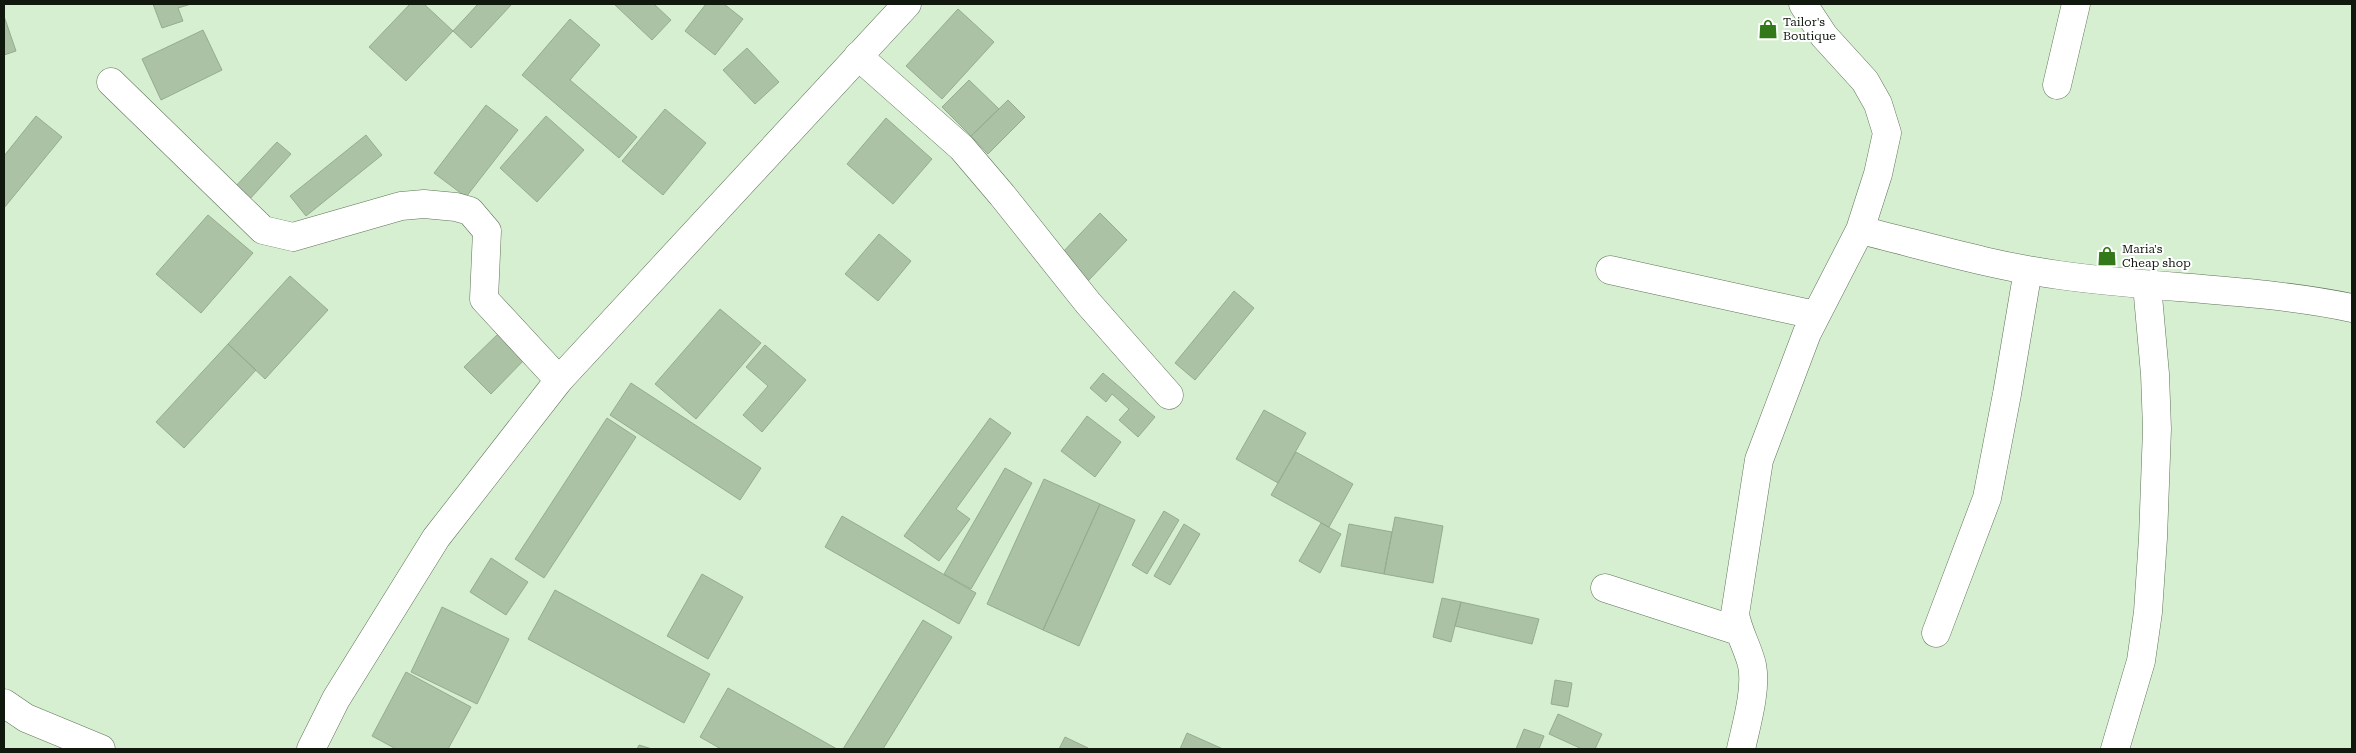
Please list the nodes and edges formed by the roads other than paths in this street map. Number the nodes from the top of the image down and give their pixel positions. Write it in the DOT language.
graph roads {
  1 [pos="907,4"];
  2 [pos="1803,4"];
  3 [pos="2076,4"];
  4 [pos="858,56"];
  5 [pos="111,82"];
  6 [pos="2057,86"];
  7 [pos="1860,230"];
  8 [pos="1610,270"];
  9 [pos="2028,270"];
  10 [pos="2147,285"];
  11 [pos="2352,308"];
  12 [pos="1815,315"];
  13 [pos="559,380"];
  14 [pos="1169,395"];
  15 [pos="1605,588"];
  16 [pos="1738,631"];
  17 [pos="1936,633"];
  18 [pos="4,703"];
  19 [pos="101,749"];
  20 [pos="311,749"];
  21 [pos="1741,749"];
  22 [pos="2115,749"];
  1 -- 4 [label="street"];
  2 -- 7 [label="street"];
  3 -- 6 [label="street"];
  4 -- 13 [label="street"];
  4 -- 14 [label="street"];
  5 -- 13 [label="street"];
  7 -- 9 [label="street"];
  7 -- 12 [label="street"];
  8 -- 12 [label="street"];
  9 -- 10 [label="street"];
  9 -- 17 [label="street"];
  10 -- 11 [label="street"];
  10 -- 22 [label="street"];
  12 -- 16 [label="street"];
  13 -- 20 [label="street"];
  15 -- 16 [label="street"];
  16 -- 21 [label="street"];
  18 -- 19 [label="street"];
}
